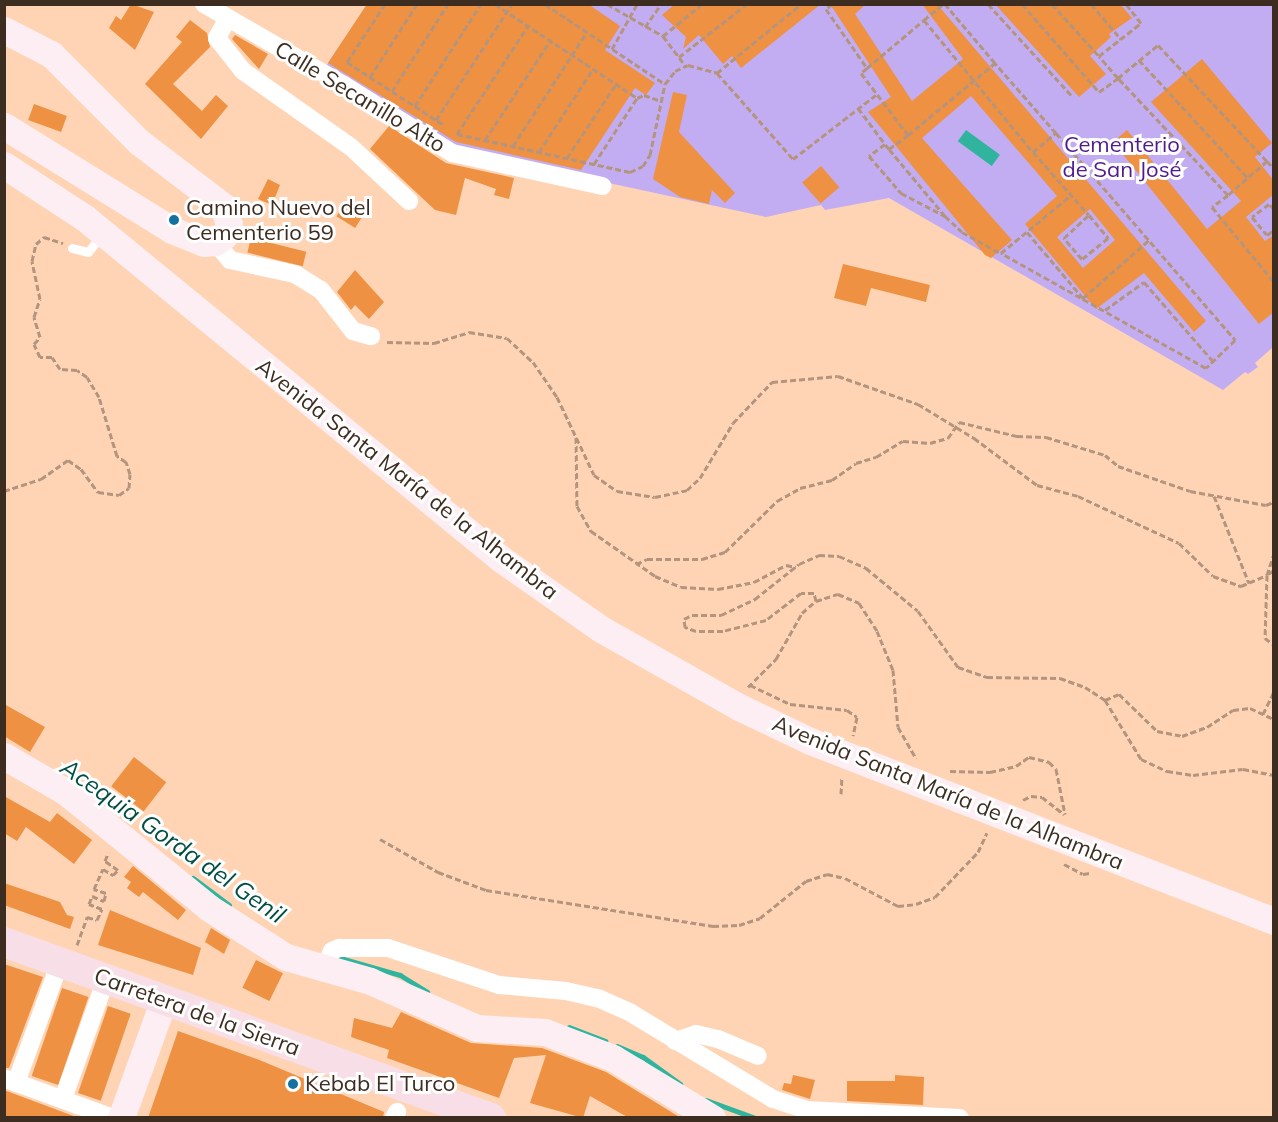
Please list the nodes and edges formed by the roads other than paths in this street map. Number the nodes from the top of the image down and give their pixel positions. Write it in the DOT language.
graph roads {
  1 [pos="204,4"];
  2 [pos="228,18"];
  3 [pos="4,30"];
  4 [pos="4,126"];
  5 [pos="4,165"];
  6 [pos="602,186"];
  7 [pos="409,201"];
  8 [pos="104,233"];
  9 [pos="215,242"];
  10 [pos="72,248"];
  11 [pos="371,336"];
  12 [pos="4,756"];
  13 [pos="1274,921"];
  14 [pos="4,942"];
  15 [pos="68,954"];
  16 [pos="328,960"];
  17 [pos="106,979"];
  18 [pos="164,999"];
  19 [pos="675,1041"];
  20 [pos="758,1056"];
  21 [pos="10,1081"];
  22 [pos="63,1099"];
  23 [pos="112,1118"];
  24 [pos="121,1118"];
  25 [pos="491,1118"];
  26 [pos="712,1118"];
  27 [pos="960,1118"];
  1 -- 2 [label="street, Calle Secanillo Alto"];
  2 -- 6 [label="street, Calle Secanillo Alto"];
  2 -- 7 [label="street, Calle Secanillo Alto"];
  3 -- 9 [label="street"];
  4 -- 9 [label="street"];
  5 -- 8 [label="street, Avenida Santa María de la Alhambra"];
  8 -- 10 [label="lane"];
  8 -- 13 [label="street, Avenida Santa María de la Alhambra"];
  9 -- 11 [label="street"];
  12 -- 16 [label="street"];
  14 -- 15 [label="main road, Carretera de la Sierra"];
  15 -- 17 [label="main road, Carretera de la Sierra"];
  15 -- 21 [label="street"];
  16 -- 19 [label="street"];
  16 -- 26 [label="street"];
  17 -- 18 [label="main road, Carretera de la Sierra"];
  17 -- 22 [label="street"];
  18 -- 24 [label="street"];
  18 -- 25 [label="main road, Carretera de la Sierra"];
  19 -- 20 [label="street"];
  19 -- 27 [label="street"];
  21 -- 22 [label="street"];
  22 -- 23 [label="street"];
}
